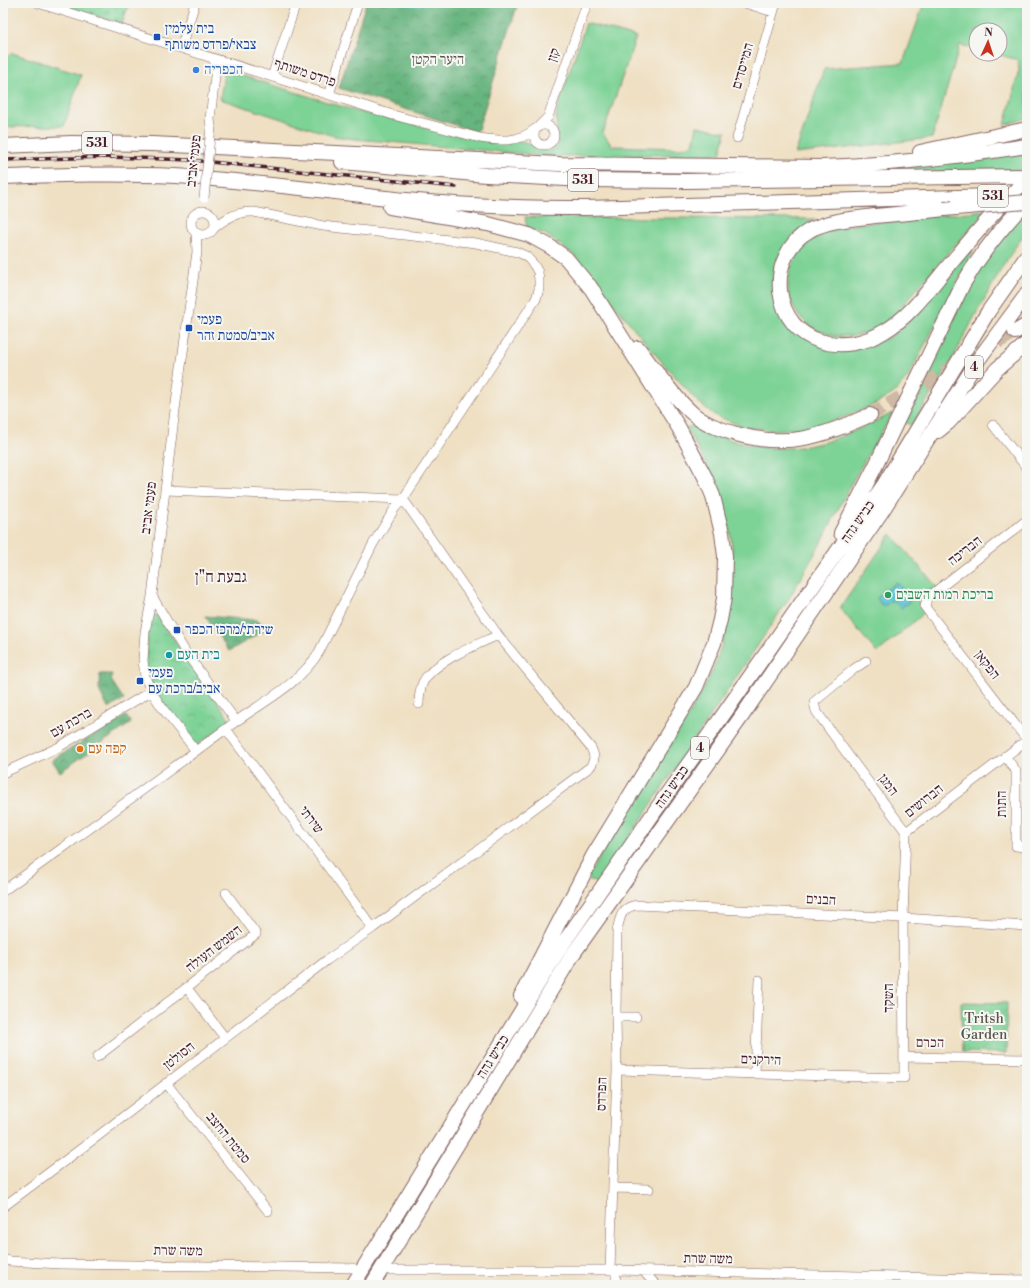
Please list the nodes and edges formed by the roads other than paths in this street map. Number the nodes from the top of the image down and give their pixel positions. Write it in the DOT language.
graph roads {
  1 [pos="38,3"];
  2 [pos="195,3"];
  3 [pos="296,3"];
  4 [pos="358,3"];
  5 [pos="587,3"];
  6 [pos="745,3"];
  7 [pos="775,8"];
  8 [pos="181,48"];
  9 [pos="212,58"];
  10 [pos="234,65"];
  11 [pos="272,77"];
  12 [pos="328,95"];
  13 [pos="548,116"];
  14 [pos="211,127"];
  15 [pos="537,127"];
  16 [pos="551,128"];
  17 [pos="1027,129"];
  18 [pos="521,138"];
  19 [pos="737,138"];
  20 [pos="535,142"];
  21 [pos="191,145"];
  22 [pos="3,146"];
  23 [pos="1027,146"];
  24 [pos="776,167"];
  25 [pos="173,176"];
  26 [pos="1027,176"];
  27 [pos="3,177"];
  28 [pos="1027,180"];
  29 [pos="1027,196"];
  30 [pos="204,198"];
  31 [pos="1027,202"];
  32 [pos="198,211"];
  33 [pos="211,213"];
  34 [pos="231,216"];
  35 [pos="196,232"];
  36 [pos="209,233"];
  37 [pos="197,252"];
  38 [pos="1027,256"];
  39 [pos="589,286"];
  40 [pos="1027,294"];
  41 [pos="1027,325"];
  42 [pos="1014,332"];
  43 [pos="1027,343"];
  44 [pos="870,415"];
  45 [pos="993,425"];
  46 [pos="928,439"];
  47 [pos="1027,468"];
  48 [pos="165,490"];
  49 [pos="403,499"];
  50 [pos="1027,520"];
  51 [pos="152,596"];
  52 [pos="925,607"];
  53 [pos="792,616"];
  54 [pos="498,635"];
  55 [pos="866,661"];
  56 [pos="151,691"];
  57 [pos="419,704"];
  58 [pos="236,721"];
  59 [pos="226,729"];
  60 [pos="1027,740"];
  61 [pos="196,751"];
  62 [pos="1005,756"];
  63 [pos="3,773"];
  64 [pos="906,832"];
  65 [pos="1024,847"];
  66 [pos="3,891"];
  67 [pos="226,893"];
  68 [pos="619,918"];
  69 [pos="903,918"];
  70 [pos="1027,926"];
  71 [pos="373,928"];
  72 [pos="759,980"];
  73 [pos="187,988"];
  74 [pos="616,1017"];
  75 [pos="636,1017"];
  76 [pos="225,1038"];
  77 [pos="97,1057"];
  78 [pos="904,1057"];
  79 [pos="1027,1059"];
  80 [pos="617,1070"];
  81 [pos="755,1074"];
  82 [pos="904,1078"];
  83 [pos="166,1083"];
  84 [pos="474,1088"];
  85 [pos="614,1188"];
  86 [pos="650,1189"];
  87 [pos="3,1207"];
  88 [pos="268,1211"];
  89 [pos="3,1259"];
  90 [pos="353,1268"];
  91 [pos="389,1270"];
  92 [pos="613,1270"];
  93 [pos="643,1271"];
  94 [pos="1027,1280"];
  95 [pos="897,1281"];
  96 [pos="353,1285"];
  97 [pos="372,1285"];
  98 [pos="616,1285"];
  99 [pos="656,1285"];
  100 [pos="889,1285"];
  1 -- 8 [label="street, פרדס משותף"];
  2 -- 8 [label="street"];
  3 -- 11 [label="street"];
  4 -- 12 [label="street"];
  5 -- 13 [label="street, קזן"];
  6 -- 7 [label="street"];
  7 -- 19 [label="street, המייסדים"];
  8 -- 9 [label="street, פרדס משותף"];
  9 -- 10 [label="street, פרדס משותף"];
  9 -- 14 [label="street, פעמי אביב"];
  10 -- 11 [label="street, פרדס משותף"];
  10 -- 14 [label="street, פעמי אביב"];
  11 -- 12 [label="street, פרדס משותף"];
  12 -- 18 [label="street, פרדס משותף"];
  13 -- 15 [label="street, קזן"];
  13 -- 16 [label="street"];
  14 -- 30 [label="street, פעמי אביב, bridge"];
  15 -- 16 [label="street"];
  15 -- 18 [label="street, פרדס משותף"];
  15 -- 20 [label="street"];
  16 -- 20 [label="street"];
  17 -- 24 [label="highway"];
  18 -- 20 [label="street, פרדס משותף"];
  21 -- 22 [label="highway, 531"];
  21 -- 24 [label="highway"];
  21 -- 26 [label="highway, 531"];
  23 -- 24 [label="highway"];
  25 -- 27 [label="highway, 531"];
  25 -- 29 [label="highway, 531, bridge"];
  25 -- 39 [label="highway"];
  28 -- 31 [label="highway, bridge"];
  30 -- 32 [label="street, פעמי אביב"];
  30 -- 33 [label="street, פעמי אביב"];
  31 -- 53 [label="highway"];
  32 -- 33 [label="street"];
  32 -- 35 [label="street"];
  33 -- 34 [label="street"];
  33 -- 36 [label="street"];
  34 -- 36 [label="street"];
  34 -- 49 [label="street"];
  35 -- 36 [label="street"];
  35 -- 37 [label="street, פעמי אביב"];
  36 -- 37 [label="street, פעמי אביב"];
  37 -- 48 [label="street, פעמי אביב"];
  38 -- 53 [label="highway, כביש גהה / 4"];
  39 -- 44 [label="highway"];
  39 -- 84 [label="highway"];
  40 -- 46 [label="highway, כביש גהה / 4"];
  41 -- 42 [label="highway"];
  43 -- 46 [label="highway"];
  45 -- 47 [label="street"];
  46 -- 97 [label="highway, כביש גהה / 4"];
  48 -- 49 [label="street"];
  48 -- 51 [label="street, פעמי אביב"];
  49 -- 54 [label="street"];
  49 -- 58 [label="street"];
  50 -- 52 [label="street, הבריכה"];
  51 -- 56 [label="street, פעמי אביב"];
  51 -- 58 [label="street"];
  52 -- 60 [label="street, הפקאן"];
  53 -- 84 [label="highway, כביש גהה / 4"];
  54 -- 57 [label="street"];
  54 -- 71 [label="street, הסולטן"];
  55 -- 64 [label="street, המגן"];
  56 -- 61 [label="street, פעמי אביב"];
  56 -- 63 [label="street, ברכת עם"];
  58 -- 59 [label="street"];
  59 -- 61 [label="street"];
  59 -- 71 [label="street, שירתי"];
  60 -- 62 [label="street, הברושים"];
  61 -- 66 [label="street"];
  62 -- 64 [label="street, הברושים"];
  62 -- 65 [label="street, התות"];
  64 -- 69 [label="street, הברושים"];
  67 -- 73 [label="street, השמש העולה"];
  68 -- 69 [label="street, הבנים"];
  68 -- 74 [label="street, הפרדס"];
  69 -- 70 [label="street, הבנים"];
  69 -- 78 [label="street, השקד"];
  71 -- 76 [label="street, הסולטן"];
  72 -- 81 [label="street"];
  73 -- 76 [label="street, השמש העולה"];
  73 -- 77 [label="street, השמש העולה"];
  74 -- 75 [label="street"];
  74 -- 80 [label="street, הפרדס"];
  76 -- 83 [label="street, הסולטן"];
  78 -- 79 [label="street, הכרם"];
  78 -- 82 [label="street, השקד"];
  80 -- 81 [label="street, הירקנים"];
  80 -- 85 [label="street, הפרדס"];
  81 -- 82 [label="street, הירקנים"];
  83 -- 87 [label="street, הסולטן"];
  83 -- 88 [label="street, סמטת החצב"];
  84 -- 96 [label="highway, כביש גהה / 4"];
  85 -- 86 [label="street"];
  85 -- 92 [label="street, הפרדס"];
  89 -- 90 [label="street, משה שרת"];
  91 -- 92 [label="street, משה שרת"];
  92 -- 93 [label="street, משה שרת"];
  92 -- 98 [label="street, הפרדס"];
  93 -- 95 [label="street, משה שרת"];
  93 -- 99 [label="street"];
  94 -- 95 [label="street, משה שרת"];
  95 -- 100 [label="street"];
}
